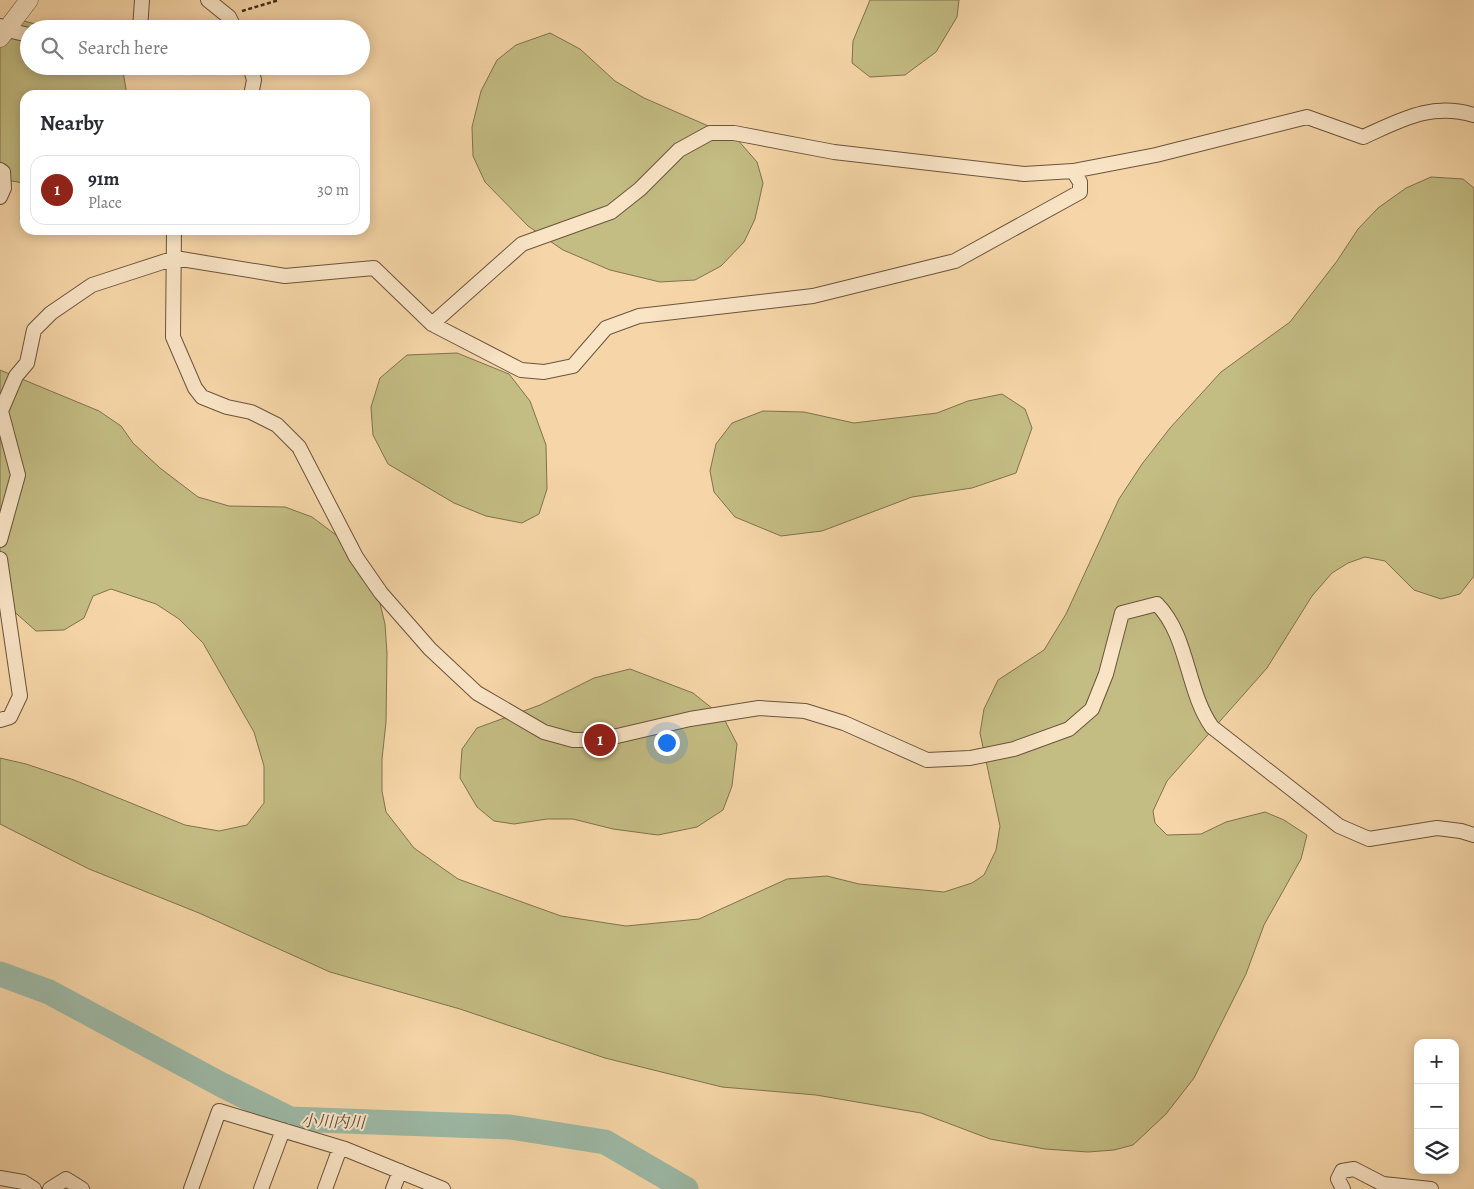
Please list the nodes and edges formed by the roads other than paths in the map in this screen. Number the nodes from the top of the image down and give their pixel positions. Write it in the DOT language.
graph roads {
  1 [pos="29,0"];
  2 [pos="142,0"];
  3 [pos="208,0"];
  4 [pos="141,20"];
  5 [pos="229,20"];
  6 [pos="2,31"];
  7 [pos="20,34"];
  8 [pos="253,75"];
  9 [pos="252,90"];
  10 [pos="1474,115"];
  11 [pos="0,170"];
  12 [pos="1073,172"];
  13 [pos="0,197"];
  14 [pos="174,235"];
  15 [pos="175,258"];
  16 [pos="432,324"];
  17 [pos="0,540"];
  18 [pos="0,559"];
  19 [pos="0,720"];
  20 [pos="1474,835"];
  21 [pos="283,1130"];
  22 [pos="340,1148"];
  23 [pos="400,1171"];
  24 [pos="0,1178"];
  25 [pos="34,1189"];
  26 [pos="50,1189"];
  27 [pos="82,1189"];
  28 [pos="191,1189"];
  29 [pos="261,1189"];
  30 [pos="325,1189"];
  31 [pos="393,1189"];
  32 [pos="443,1189"];
  33 [pos="1343,1189"];
  34 [pos="1431,1189"];
  1 -- 6 [label="street"];
  2 -- 4 [label="street"];
  3 -- 5 [label="street"];
  6 -- 7 [label="street"];
  8 -- 9 [label="street"];
  10 -- 12 [label="street"];
  11 -- 13 [label="street"];
  12 -- 16 [label="street"];
  12 -- 16 [label="street"];
  14 -- 15 [label="street"];
  15 -- 16 [label="street"];
  15 -- 17 [label="street"];
  15 -- 20 [label="street"];
  18 -- 19 [label="street"];
  21 -- 22 [label="street"];
  21 -- 28 [label="street"];
  21 -- 29 [label="street"];
  22 -- 23 [label="street"];
  22 -- 30 [label="street"];
  23 -- 31 [label="street"];
  23 -- 32 [label="street"];
  24 -- 25 [label="street"];
  26 -- 27 [label="street"];
  33 -- 34 [label="street"];
}
